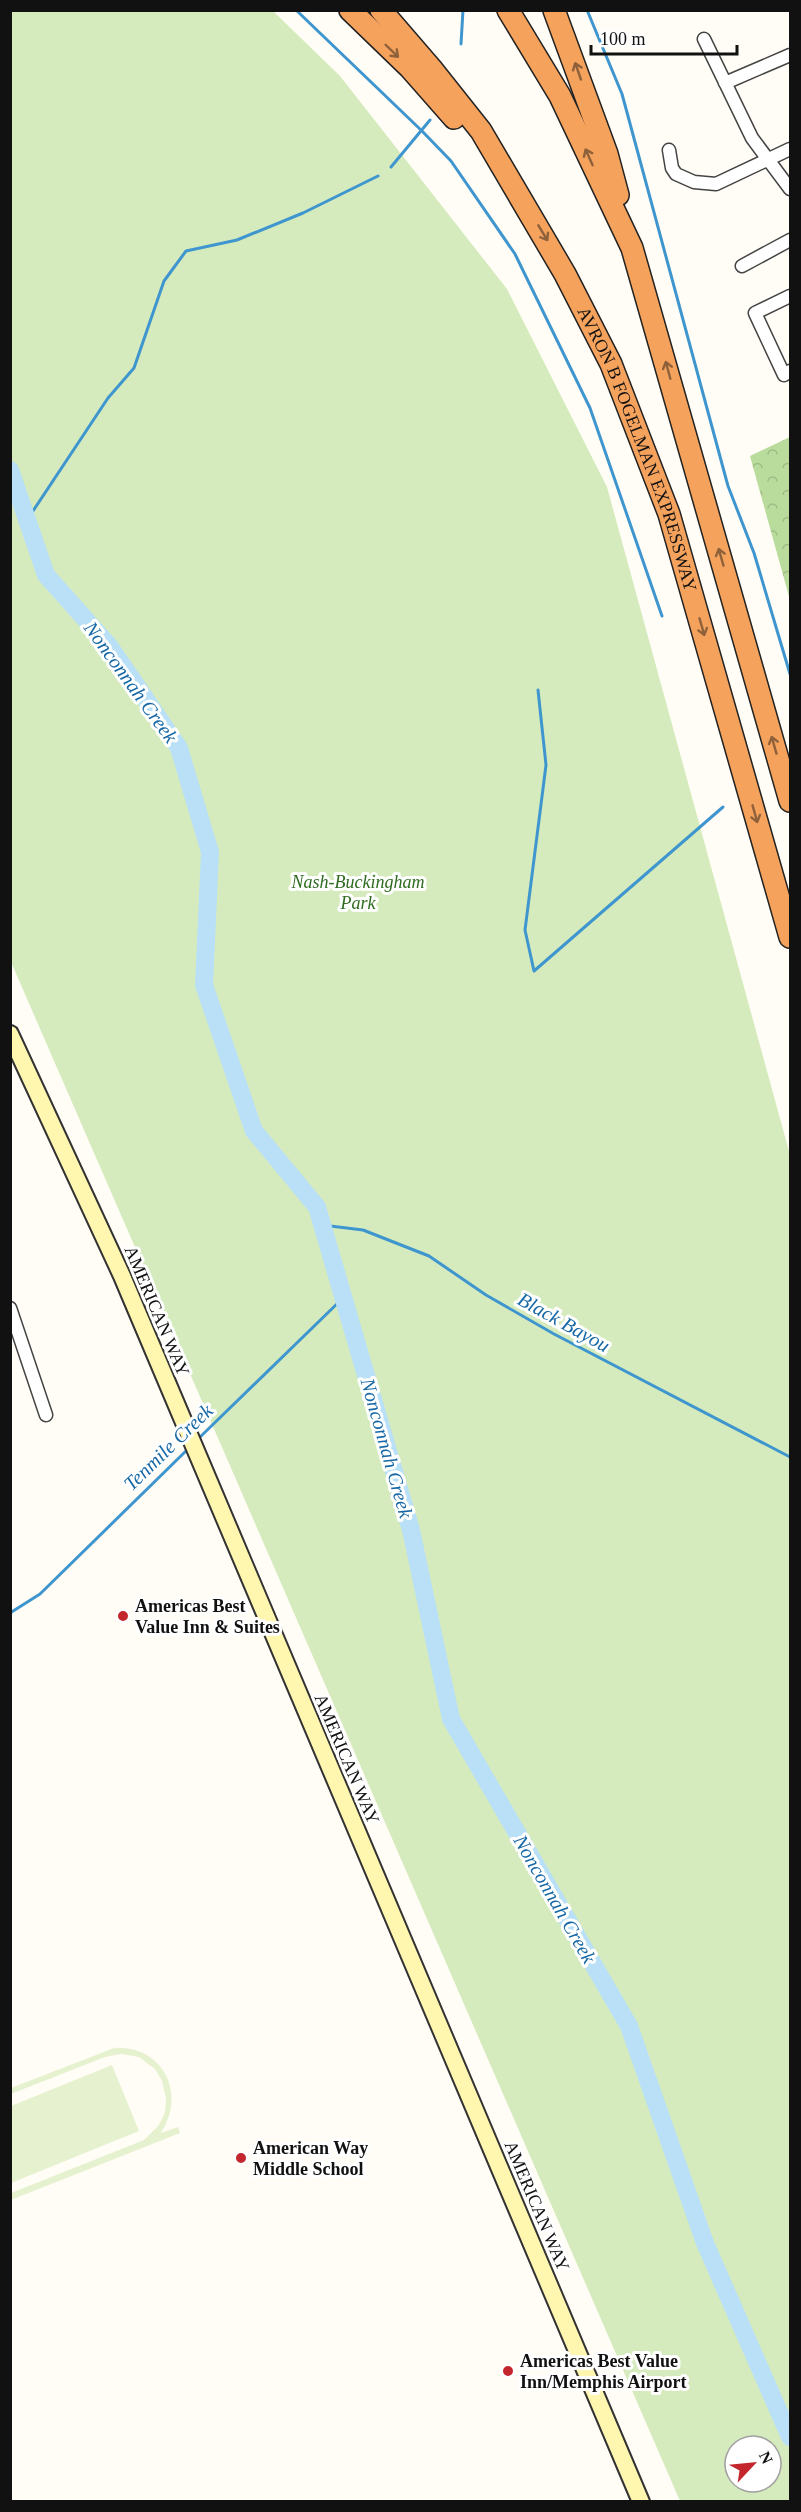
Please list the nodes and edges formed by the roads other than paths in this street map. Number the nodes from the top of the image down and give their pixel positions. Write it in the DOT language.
graph roads {
  1 [pos="351,10"];
  2 [pos="381,10"];
  3 [pos="508,10"];
  4 [pos="554,10"];
  5 [pos="704,39"];
  6 [pos="790,55"];
  7 [pos="725,82"];
  8 [pos="790,149"];
  9 [pos="669,150"];
  10 [pos="769,159"];
  11 [pos="512,183"];
  12 [pos="790,189"];
  13 [pos="790,240"];
  14 [pos="632,248"];
  15 [pos="742,266"];
  16 [pos="790,296"];
  17 [pos="787,373"];
  18 [pos="790,801"];
  19 [pos="790,937"];
  20 [pos="10,1034"];
  21 [pos="10,1308"];
  22 [pos="46,1415"];
  23 [pos="641,2502"];
  1 -- 11 [label="highway, one-way"];
  2 -- 11 [label="highway, AVRON B FOGELMAN EXPRESSWAY"];
  14 -- 3 [label="highway, one-way"];
  14 -- 4 [label="highway, one-way"];
  5 -- 7 [label="street"];
  6 -- 7 [label="street"];
  7 -- 10 [label="street"];
  8 -- 10 [label="street"];
  9 -- 10 [label="street"];
  10 -- 12 [label="street"];
  11 -- 19 [label="highway, AVRON B FOGELMAN EXPRESSWAY, one-way"];
  13 -- 15 [label="street"];
  18 -- 14 [label="highway, one-way"];
  16 -- 17 [label="street"];
  20 -- 23 [label="main road, AMERICAN WAY"];
  21 -- 22 [label="street"];
}
